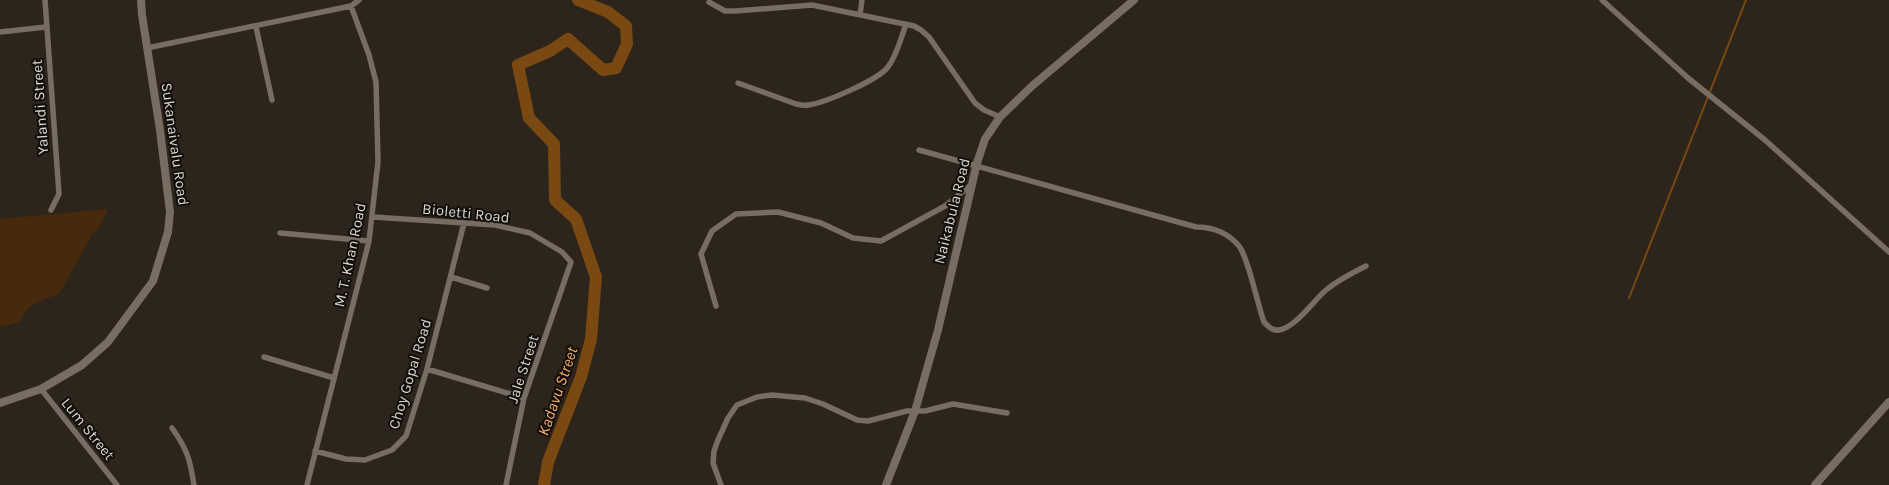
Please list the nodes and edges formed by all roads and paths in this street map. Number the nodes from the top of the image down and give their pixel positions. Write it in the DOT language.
graph roads {
  1 [pos="45,0"];
  2 [pos="141,0"];
  3 [pos="358,0"];
  4 [pos="862,0"];
  5 [pos="1134,0"];
  6 [pos="1602,0"];
  7 [pos="709,2"];
  8 [pos="351,6"];
  9 [pos="860,15"];
  10 [pos="906,24"];
  11 [pos="46,26"];
  12 [pos="256,27"];
  13 [pos="0,32"];
  14 [pos="147,48"];
  15 [pos="738,83"];
  16 [pos="272,100"];
  17 [pos="1000,117"];
  18 [pos="918,150"];
  19 [pos="977,166"];
  20 [pos="973,183"];
  21 [pos="50,210"];
  22 [pos="373,217"];
  23 [pos="464,223"];
  24 [pos="280,233"];
  25 [pos="369,241"];
  26 [pos="1889,252"];
  27 [pos="571,262"];
  28 [pos="1366,266"];
  29 [pos="450,277"];
  30 [pos="487,288"];
  31 [pos="716,306"];
  32 [pos="264,357"];
  33 [pos="427,368"];
  34 [pos="334,378"];
  35 [pos="40,389"];
  36 [pos="524,398"];
  37 [pos="1889,402"];
  38 [pos="0,403"];
  39 [pos="915,412"];
  40 [pos="1007,413"];
  41 [pos="172,428"];
  42 [pos="314,451"];
  43 [pos="117,485"];
  44 [pos="194,485"];
  45 [pos="307,485"];
  46 [pos="506,485"];
  47 [pos="721,485"];
  48 [pos="886,485"];
  49 [pos="1815,485"];
  1 -- 11 [label="street, Yalandi Street"];
  2 -- 14 [label="street, Sukanaivalu Road"];
  3 -- 8 [label="street"];
  4 -- 9 [label="street"];
  5 -- 17 [label="street, Naikabula Road"];
  6 -- 26 [label="street"];
  7 -- 9 [label="street"];
  8 -- 12 [label="street"];
  8 -- 22 [label="street, M. T. Khan Road"];
  9 -- 10 [label="street"];
  10 -- 15 [label="street"];
  10 -- 17 [label="street"];
  11 -- 13 [label="street"];
  11 -- 21 [label="street, Yalandi Street"];
  12 -- 14 [label="street"];
  12 -- 16 [label="street"];
  14 -- 35 [label="street, Sukanaivalu Road"];
  17 -- 19 [label="street, Naikabula Road"];
  18 -- 19 [label="street"];
  19 -- 20 [label="street, Naikabula Road"];
  19 -- 28 [label="street"];
  20 -- 31 [label="street"];
  20 -- 39 [label="street, Naikabula Road"];
  22 -- 23 [label="street, Bioletti Road"];
  22 -- 25 [label="street, M. T. Khan Road"];
  23 -- 27 [label="street, Bioletti Road"];
  23 -- 29 [label="street, Choy Gopal Road"];
  24 -- 25 [label="street"];
  25 -- 34 [label="street, M. T. Khan Road"];
  27 -- 36 [label="street, Jale Street"];
  29 -- 30 [label="street"];
  29 -- 33 [label="street, Choy Gopal Road"];
  32 -- 34 [label="street"];
  33 -- 36 [label="street"];
  33 -- 42 [label="street, Choy Gopal Road"];
  34 -- 42 [label="street, M. T. Khan Road"];
  35 -- 38 [label="street, Sukanaivalu Road"];
  35 -- 43 [label="street, Lum Street"];
  36 -- 46 [label="street, Jale Street"];
  37 -- 49 [label="street"];
  39 -- 40 [label="street"];
  39 -- 47 [label="street"];
  39 -- 48 [label="street, Naikabula Road"];
  41 -- 44 [label="street"];
  42 -- 45 [label="street, M. T. Khan Road"];
}
